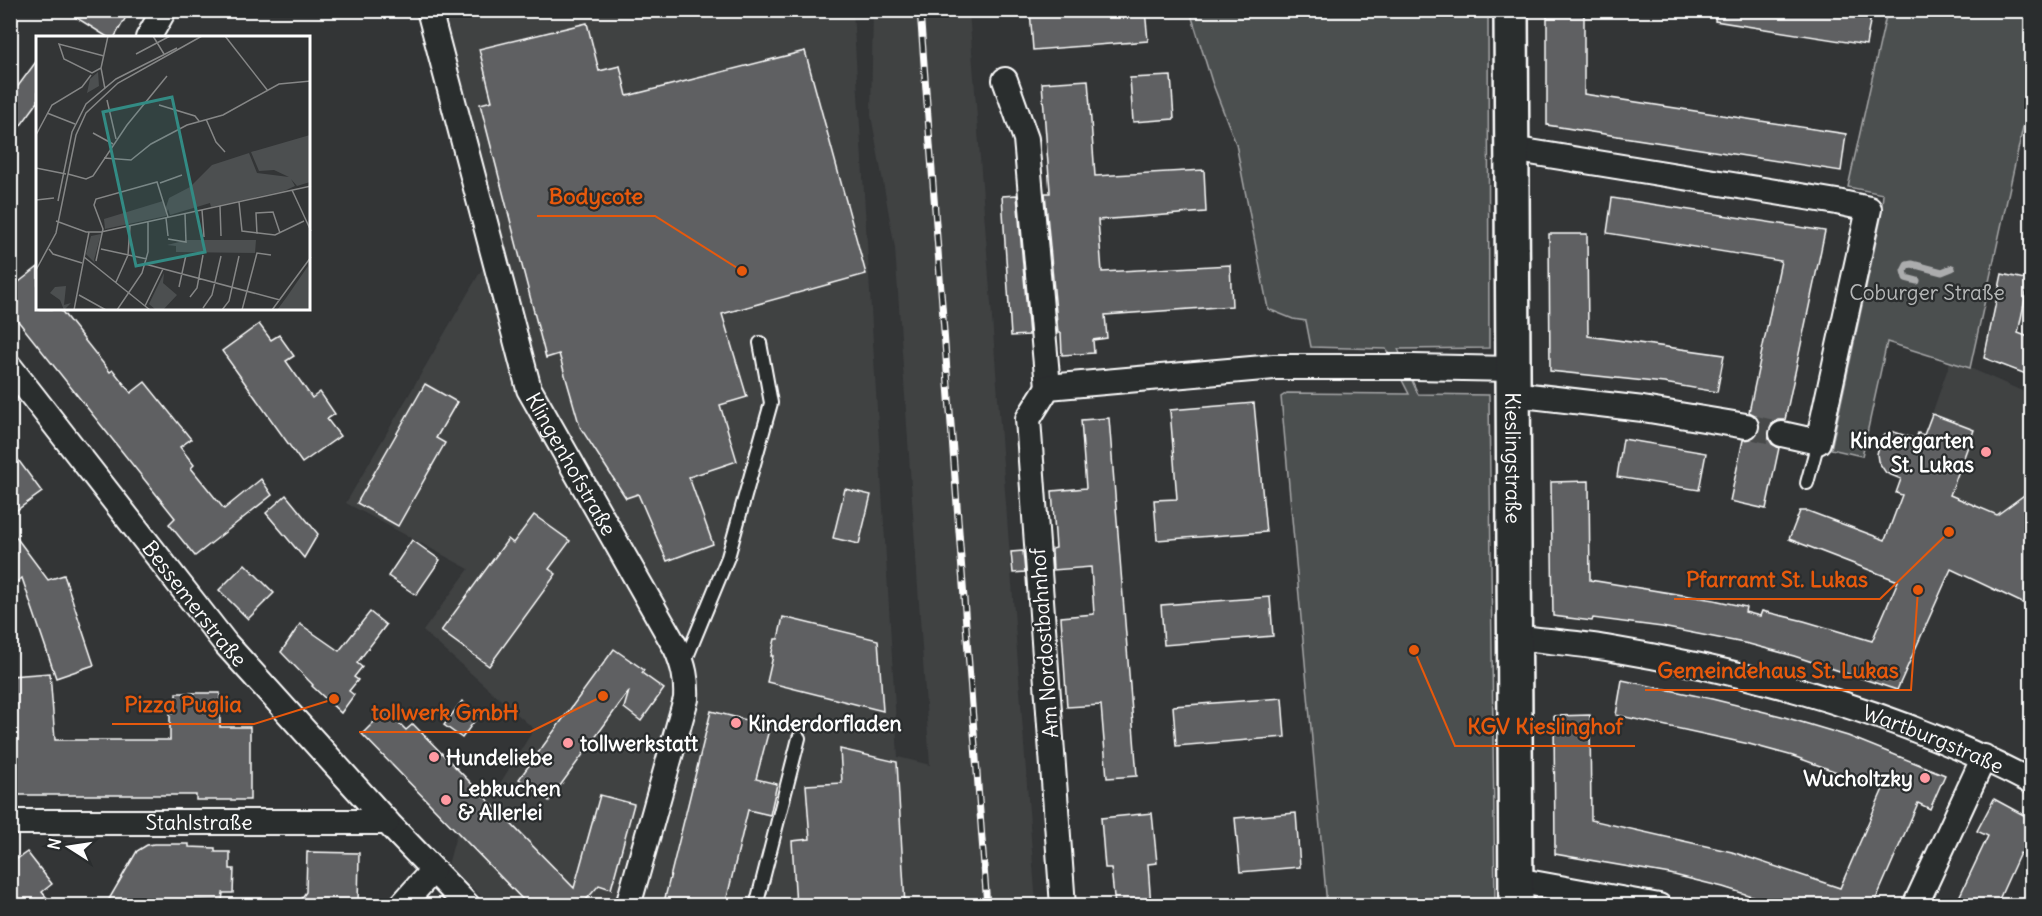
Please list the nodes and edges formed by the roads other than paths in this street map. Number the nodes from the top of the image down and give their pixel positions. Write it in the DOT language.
graph roads {
  1 [pos="164,10"];
  2 [pos="429,10"];
  3 [pos="1511,10"];
  4 [pos="149,36"];
  5 [pos="1005,80"];
  6 [pos="1512,149"];
  7 [pos="760,343"];
  8 [pos="10,367"];
  9 [pos="1513,381"];
  10 [pos="1048,387"];
  11 [pos="1746,426"];
  12 [pos="1782,434"];
  13 [pos="1818,442"];
  14 [pos="1808,483"];
  15 [pos="1515,638"];
  16 [pos="684,665"];
  17 [pos="798,738"];
  18 [pos="1984,757"];
  19 [pos="2031,782"];
  20 [pos="10,822"];
  21 [pos="387,822"];
  22 [pos="433,870"];
  23 [pos="1516,893"];
  24 [pos="401,906"];
  25 [pos="468,906"];
  26 [pos="628,906"];
  27 [pos="756,906"];
  28 [pos="1063,906"];
  29 [pos="1659,906"];
  30 [pos="1915,906"];
  1 -- 4 [label="street"];
  2 -- 16 [label="street, Klingenhofstraße"];
  3 -- 6 [label="street, Kieslingstraße"];
  5 -- 10 [label="street"];
  6 -- 9 [label="street, Kieslingstraße"];
  6 -- 13 [label="street"];
  7 -- 16 [label="lane"];
  8 -- 21 [label="street, Bessemerstraße"];
  9 -- 10 [label="street"];
  9 -- 11 [label="street"];
  9 -- 15 [label="street, Kieslingstraße"];
  10 -- 28 [label="street, Am Nordostbahnhof"];
  12 -- 13 [label="street"];
  13 -- 14 [label="lane"];
  15 -- 18 [label="street, Wartburgstraße"];
  15 -- 23 [label="street, Kieslingstraße"];
  16 -- 26 [label="street, Klingenhofstraße"];
  17 -- 27 [label="lane"];
  18 -- 19 [label="street, Wartburgstraße"];
  18 -- 30 [label="street"];
  20 -- 21 [label="street, Stahlstraße"];
  21 -- 22 [label="street, Bessemerstraße"];
  22 -- 24 [label="street"];
  22 -- 25 [label="street, Bessemerstraße"];
  23 -- 29 [label="street"];
}
